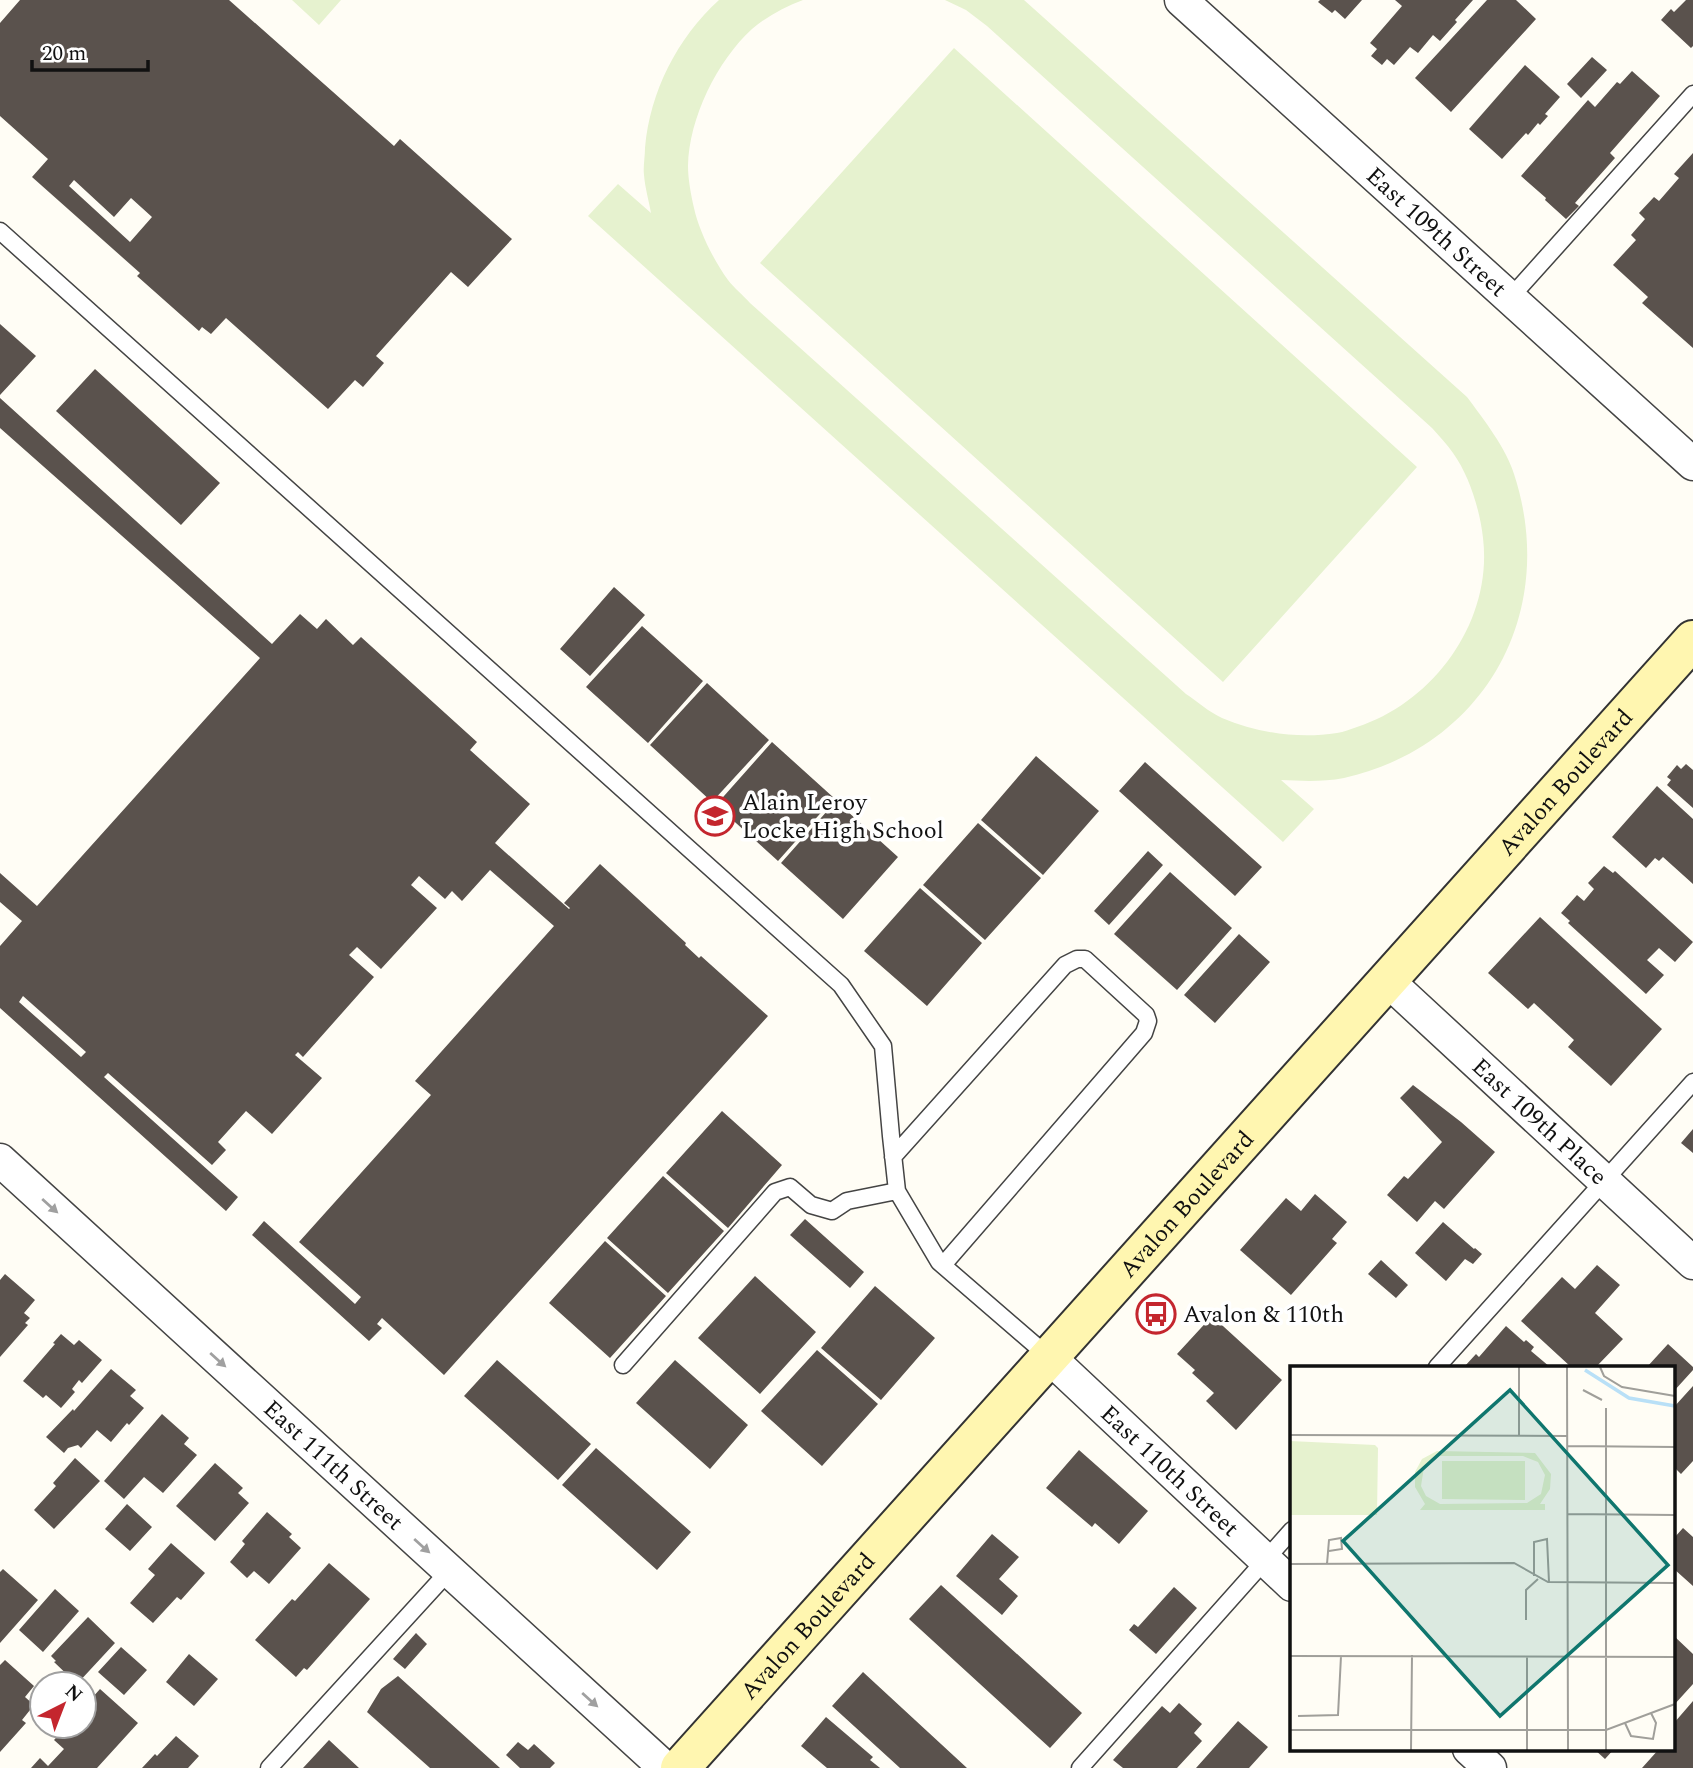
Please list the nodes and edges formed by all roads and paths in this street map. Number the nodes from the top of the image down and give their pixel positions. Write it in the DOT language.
graph roads {
  1 [pos="1181,0"];
  2 [pos="1693,94"];
  3 [pos="0,231"];
  4 [pos="1510,299"];
  5 [pos="1693,464"];
  6 [pos="1693,640"];
  7 [pos="1387,981"];
  8 [pos="1693,1082"];
  9 [pos="893,1157"];
  10 [pos="0,1160"];
  11 [pos="1603,1181"];
  12 [pos="897,1192"];
  13 [pos="1693,1263"];
  14 [pos="943,1265"];
  15 [pos="1049,1357"];
  16 [pos="623,1365"];
  17 [pos="1438,1366"];
  18 [pos="1290,1532"];
  19 [pos="1265,1560"];
  20 [pos="449,1571"];
  21 [pos="1290,1583"];
  22 [pos="1470,1750"];
  23 [pos="269,1768"];
  24 [pos="665,1768"];
  25 [pos="680,1768"];
  26 [pos="1080,1768"];
  27 [pos="1490,1768"];
  1 -- 4 [label="street, East 109th Street"];
  2 -- 4 [label="lane"];
  3 -- 9 [label="lane"];
  4 -- 5 [label="street, East 109th Street"];
  6 -- 7 [label="main road, Avalon Boulevard"];
  7 -- 11 [label="street, East 109th Place"];
  7 -- 15 [label="main road, Avalon Boulevard"];
  8 -- 11 [label="lane"];
  9 -- 12 [label="lane"];
  9 -- 14 [label="lane"];
  10 -- 20 [label="street, East 111th Street, one-way"];
  11 -- 13 [label="street, East 109th Place"];
  11 -- 17 [label="lane"];
  12 -- 14 [label="lane"];
  12 -- 16 [label="lane"];
  14 -- 15 [label="lane"];
  15 -- 19 [label="street, East 110th Street"];
  15 -- 25 [label="main road, Avalon Boulevard"];
  18 -- 19 [label="lane"];
  19 -- 21 [label="street, East 110th Street"];
  19 -- 26 [label="lane"];
  20 -- 23 [label="lane"];
  20 -- 24 [label="street, East 111th Street, one-way"];
  22 -- 27 [label="street"];
}
